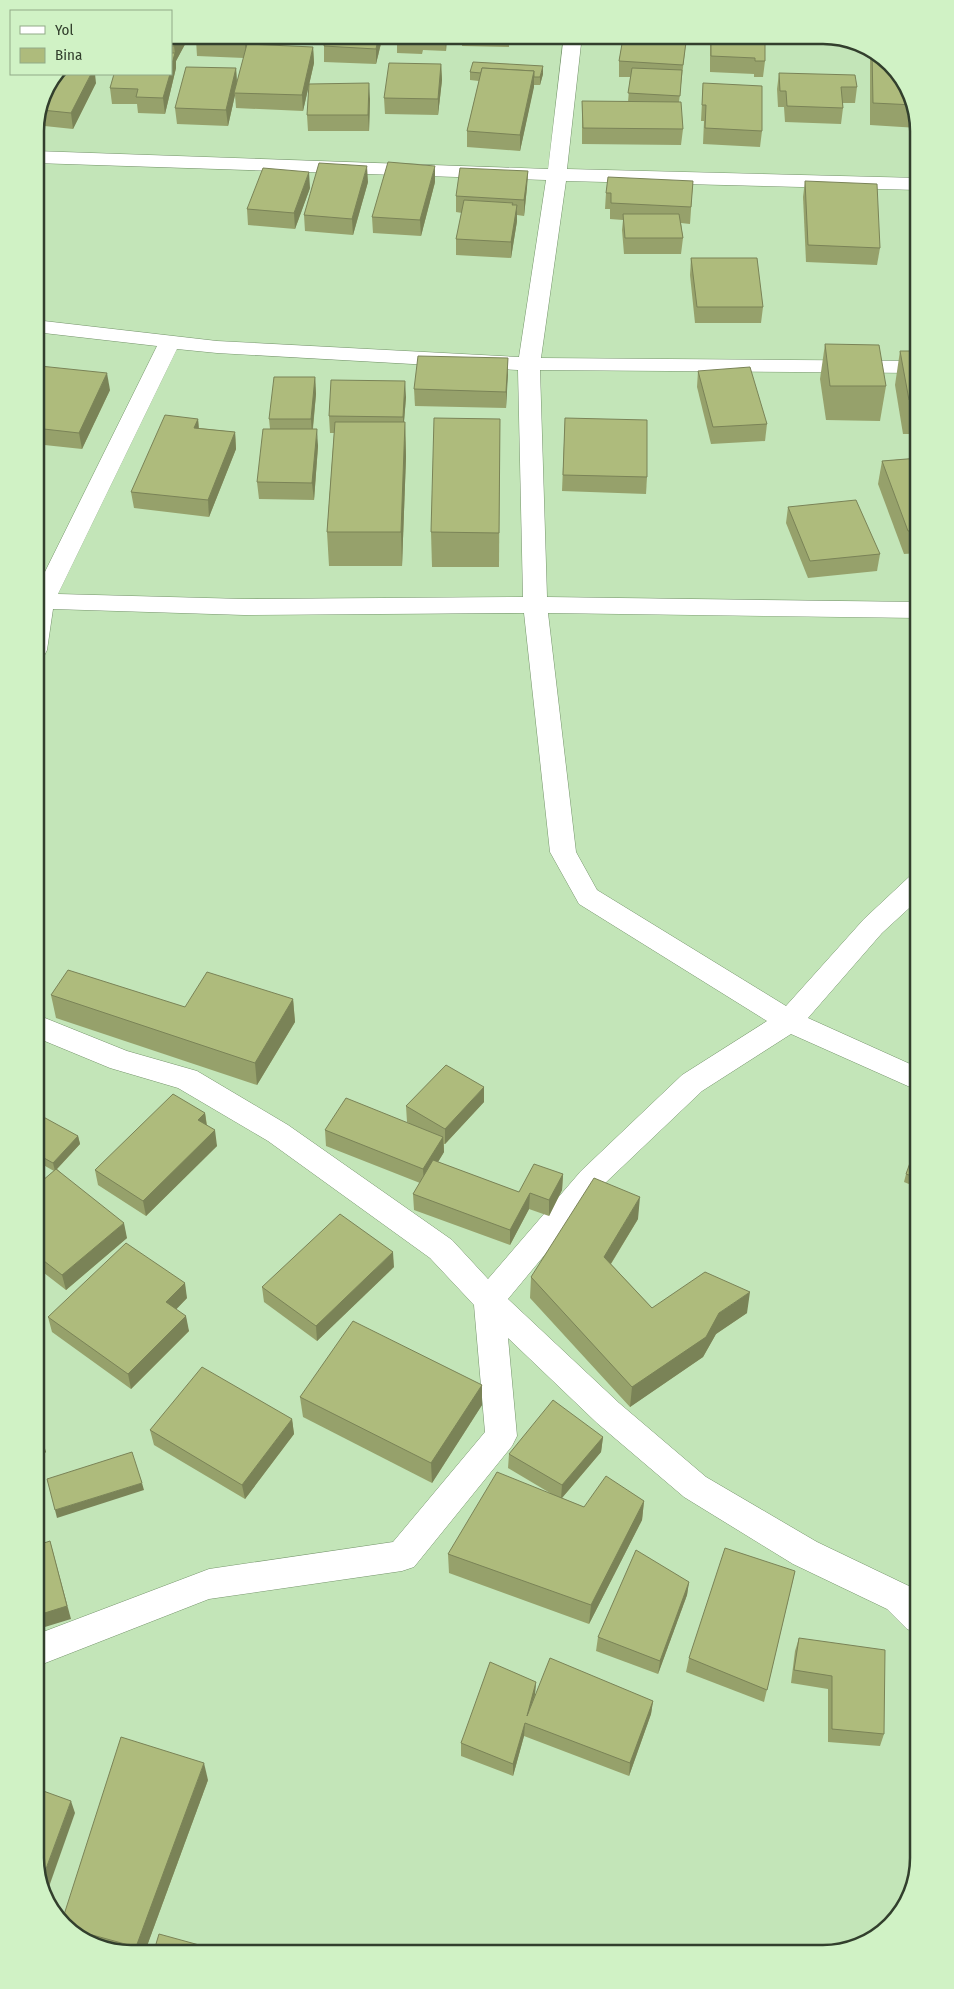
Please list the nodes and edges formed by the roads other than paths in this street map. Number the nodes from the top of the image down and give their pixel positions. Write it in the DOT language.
graph roads {
  1 [pos="573,44"];
  2 [pos="44,157"];
  3 [pos="557,174"];
  4 [pos="910,184"];
  5 [pos="44,327"];
  6 [pos="169,343"];
  7 [pos="529,364"];
  8 [pos="910,367"];
  9 [pos="44,590"];
  10 [pos="44,602"];
  11 [pos="535,605"];
  12 [pos="910,610"];
  13 [pos="910,891"];
  14 [pos="788,1021"];
  15 [pos="44,1029"];
  16 [pos="910,1076"];
  17 [pos="488,1300"];
  18 [pos="910,1609"];
  19 [pos="44,1648"];
  1 -- 3 [label="street"];
  2 -- 3 [label="street"];
  3 -- 4 [label="street"];
  3 -- 7 [label="street"];
  5 -- 6 [label="street"];
  6 -- 7 [label="street"];
  6 -- 9 [label="street"];
  7 -- 8 [label="street"];
  7 -- 11 [label="street"];
  10 -- 11 [label="street"];
  11 -- 12 [label="street"];
  11 -- 14 [label="street"];
  13 -- 14 [label="street"];
  14 -- 16 [label="street"];
  14 -- 17 [label="street"];
  15 -- 17 [label="street"];
  17 -- 18 [label="street"];
  17 -- 19 [label="street"];
}
